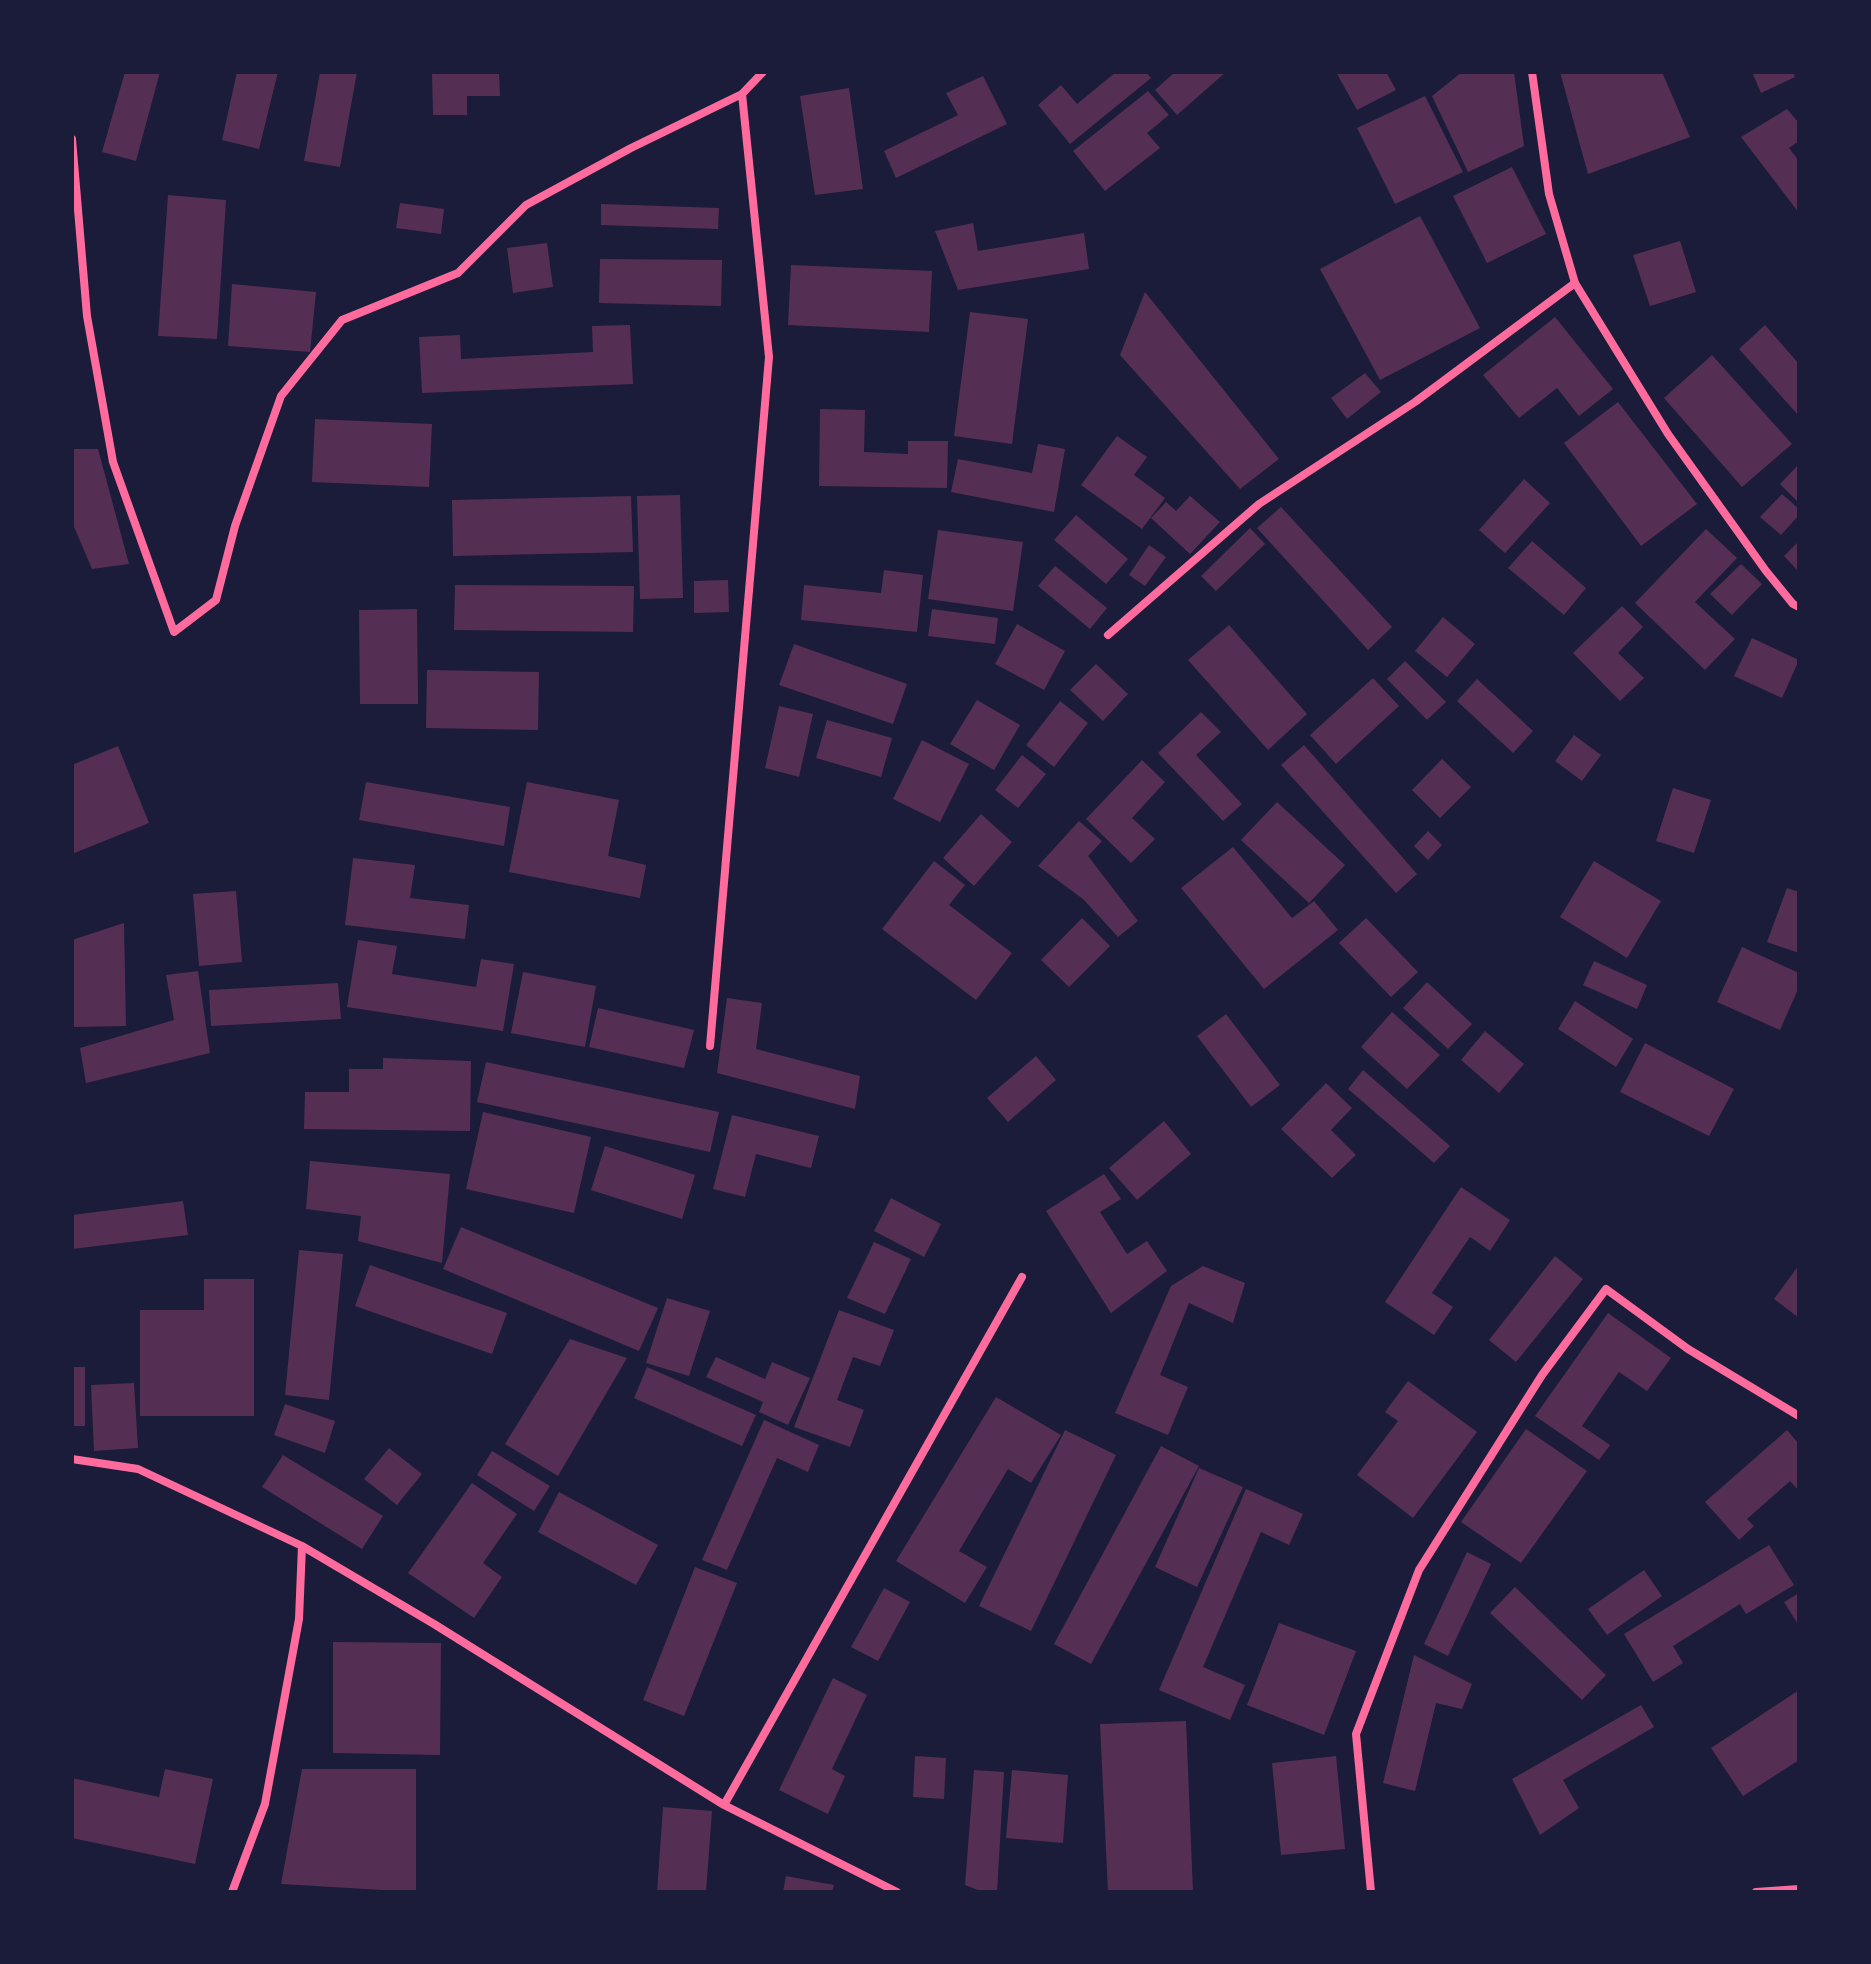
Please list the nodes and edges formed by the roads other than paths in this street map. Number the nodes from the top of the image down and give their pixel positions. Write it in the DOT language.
graph roads {
  1 [pos="763,72"];
  2 [pos="1532,72"];
  3 [pos="742,94"];
  4 [pos="72,139"];
  5 [pos="1575,283"];
  6 [pos="1799,607"];
  7 [pos="1108,635"];
  8 [pos="710,1046"];
  9 [pos="1022,1277"];
  10 [pos="1799,1416"];
  11 [pos="72,1459"];
  12 [pos="302,1546"];
  13 [pos="724,1805"];
  14 [pos="1799,1889"];
  15 [pos="232,1892"];
  16 [pos="897,1892"];
  17 [pos="1371,1892"];
  18 [pos="1756,1892"];
  1 -- 3 [label="street"];
  2 -- 5 [label="street"];
  3 -- 4 [label="street"];
  3 -- 8 [label="street"];
  5 -- 6 [label="street"];
  5 -- 7 [label="street"];
  9 -- 13 [label="street"];
  10 -- 17 [label="street"];
  11 -- 12 [label="street"];
  12 -- 13 [label="street"];
  12 -- 15 [label="street"];
  13 -- 16 [label="street"];
  14 -- 18 [label="street"];
}
